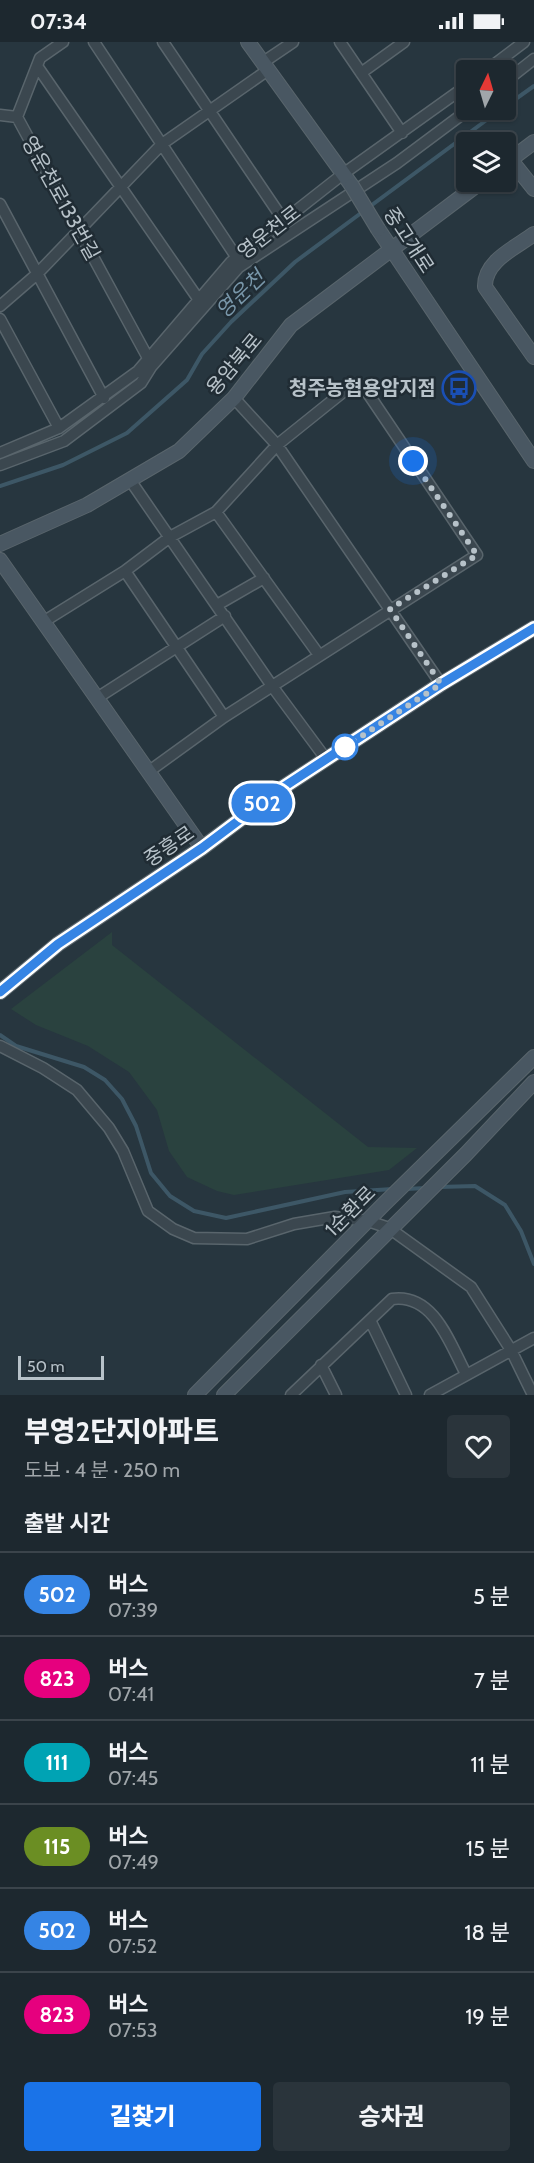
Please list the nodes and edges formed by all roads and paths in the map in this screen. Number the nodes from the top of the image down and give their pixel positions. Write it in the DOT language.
graph roads {
  1 [pos="63,42"];
  2 [pos="94,42"];
  3 [pos="163,42"];
  4 [pos="248,42"];
  5 [pos="292,42"];
  6 [pos="340,42"];
  7 [pos="404,42"];
  8 [pos="524,42"];
  9 [pos="534,59"];
  10 [pos="500,60"];
  11 [pos="37,66"];
  12 [pos="265,67"];
  13 [pos="361,73"];
  14 [pos="516,73"];
  15 [pos="456,93"];
  16 [pos="208,109"];
  17 [pos="0,115"];
  18 [pos="17,117"];
  19 [pos="456,119"];
  20 [pos="402,133"];
  21 [pos="534,142"];
  22 [pos="162,144"];
  23 [pos="516,155"];
  24 [pos="516,170"];
  25 [pos="343,174"];
  26 [pos="120,186"];
  27 [pos="534,189"];
  28 [pos="469,192"];
  29 [pos="0,204"];
  30 [pos="284,221"];
  31 [pos="78,230"];
  32 [pos="534,234"];
  33 [pos="392,250"];
  34 [pos="237,258"];
  35 [pos="37,274"];
  36 [pos="199,300"];
  37 [pos="0,306"];
  38 [pos="0,319"];
  39 [pos="534,357"];
  40 [pos="148,358"];
  41 [pos="104,398"];
  42 [pos="234,398"];
  43 [pos="59,428"];
  44 [pos="277,445"];
  45 [pos="0,453"];
  46 [pos="534,461"];
  47 [pos="0,465"];
  48 [pos="130,480"];
  49 [pos="216,512"];
  50 [pos="170,537"];
  51 [pos="0,544"];
  52 [pos="0,560"];
  53 [pos="125,571"];
  54 [pos="264,578"];
  55 [pos="217,605"];
  56 [pos="390,609"];
  57 [pos="225,616"];
  58 [pos="43,622"];
  59 [pos="534,628"];
  60 [pos="177,647"];
  61 [pos="319,655"];
  62 [pos="441,684"];
  63 [pos="272,686"];
  64 [pos="97,698"];
  65 [pos="224,717"];
  66 [pos="326,759"];
  67 [pos="148,772"];
  68 [pos="202,848"];
  69 [pos="5,987"];
  70 [pos="534,1045"];
  71 [pos="0,1046"];
  72 [pos="534,1057"];
  73 [pos="516,1075"];
  74 [pos="534,1082"];
  75 [pos="368,1221"];
  76 [pos="390,1228"];
  77 [pos="370,1320"];
  78 [pos="531,1340"];
  79 [pos="511,1350"];
  80 [pos="321,1365"];
  81 [pos="466,1374"];
  82 [pos="195,1395"];
  83 [pos="224,1395"];
  84 [pos="291,1395"];
  85 [pos="336,1395"];
  86 [pos="406,1395"];
  87 [pos="430,1395"];
  88 [pos="533,1395"];
  1 -- 11 [label="street, 영운천로133번길"];
  2 -- 22 [label="street"];
  3 -- 16 [label="street"];
  4 -- 12 [label="street, 중고개로"];
  5 -- 12 [label="street"];
  6 -- 13 [label="street"];
  7 -- 13 [label="street"];
  8 -- 10 [label="street"];
  9 -- 14 [label="street"];
  11 -- 18 [label="street, 영운천로133번길"];
  11 -- 26 [label="street"];
  12 -- 16 [label="street"];
  12 -- 25 [label="street, 중고개로"];
  13 -- 20 [label="street"];
  15 -- 20 [label="street, 영운천로"];
  16 -- 22 [label="street"];
  16 -- 30 [label="street"];
  17 -- 18 [label="street"];
  18 -- 31 [label="street, 영운천로133번길"];
  19 -- 47 [label="street"];
  20 -- 25 [label="street, 영운천로"];
  21 -- 23 [label="street"];
  22 -- 26 [label="street"];
  22 -- 34 [label="street"];
  24 -- 27 [label="street"];
  25 -- 30 [label="street, 영운천로"];
  25 -- 33 [label="street, 중고개로, bridge"];
  26 -- 31 [label="street"];
  26 -- 36 [label="street"];
  28 -- 33 [label="street, 용암북로"];
  29 -- 35 [label="street"];
  30 -- 34 [label="street, 영운천로"];
  31 -- 35 [label="street"];
  31 -- 40 [label="street, 영운천로133번길"];
  32 -- 39 [label="street"];
  33 -- 42 [label="street, 용암북로"];
  33 -- 46 [label="street, 중고개로"];
  34 -- 36 [label="street, 영운천로"];
  35 -- 37 [label="street"];
  35 -- 41 [label="street"];
  36 -- 40 [label="street, 영운천로"];
  38 -- 43 [label="street"];
  40 -- 41 [label="street, 영운천로"];
  41 -- 43 [label="street, 영운천로"];
  42 -- 44 [label="street"];
  42 -- 48 [label="street, 용암북로"];
  43 -- 45 [label="street, 영운천로"];
  44 -- 49 [label="street"];
  44 -- 56 [label="street"];
  44 -- 56 [label="street"];
  48 -- 50 [label="street"];
  48 -- 51 [label="street, 용암북로"];
  49 -- 50 [label="street"];
  49 -- 54 [label="street"];
  50 -- 53 [label="street"];
  50 -- 55 [label="street"];
  52 -- 58 [label="street"];
  53 -- 58 [label="street"];
  53 -- 60 [label="street"];
  54 -- 55 [label="street"];
  54 -- 61 [label="street"];
  55 -- 57 [label="street"];
  56 -- 61 [label="street"];
  56 -- 62 [label="street"];
  57 -- 60 [label="street"];
  57 -- 63 [label="street"];
  58 -- 64 [label="street"];
  59 -- 62 [label="street, 중흥로"];
  60 -- 64 [label="street"];
  60 -- 65 [label="street"];
  61 -- 63 [label="street"];
  62 -- 66 [label="street, 중흥로"];
  63 -- 65 [label="street"];
  63 -- 66 [label="street"];
  64 -- 67 [label="street"];
  65 -- 67 [label="street"];
  66 -- 68 [label="street, 중흥로"];
  67 -- 68 [label="street"];
  68 -- 69 [label="street, 중흥로"];
  70 -- 73 [label="street"];
  71 -- 75 [label="street"];
  72 -- 73 [label="street, 1순환로"];
  73 -- 75 [label="street, 1순환로"];
  74 -- 76 [label="street, 1순환로"];
  75 -- 76 [label="street"];
  75 -- 82 [label="street, 1순환로"];
  76 -- 79 [label="street"];
  76 -- 83 [label="street, 1순환로"];
  77 -- 80 [label="street"];
  77 -- 81 [label="street"];
  77 -- 86 [label="street"];
  78 -- 79 [label="street"];
  79 -- 81 [label="street"];
  79 -- 88 [label="street"];
  80 -- 84 [label="street"];
  80 -- 85 [label="street"];
  81 -- 87 [label="street"];
}
